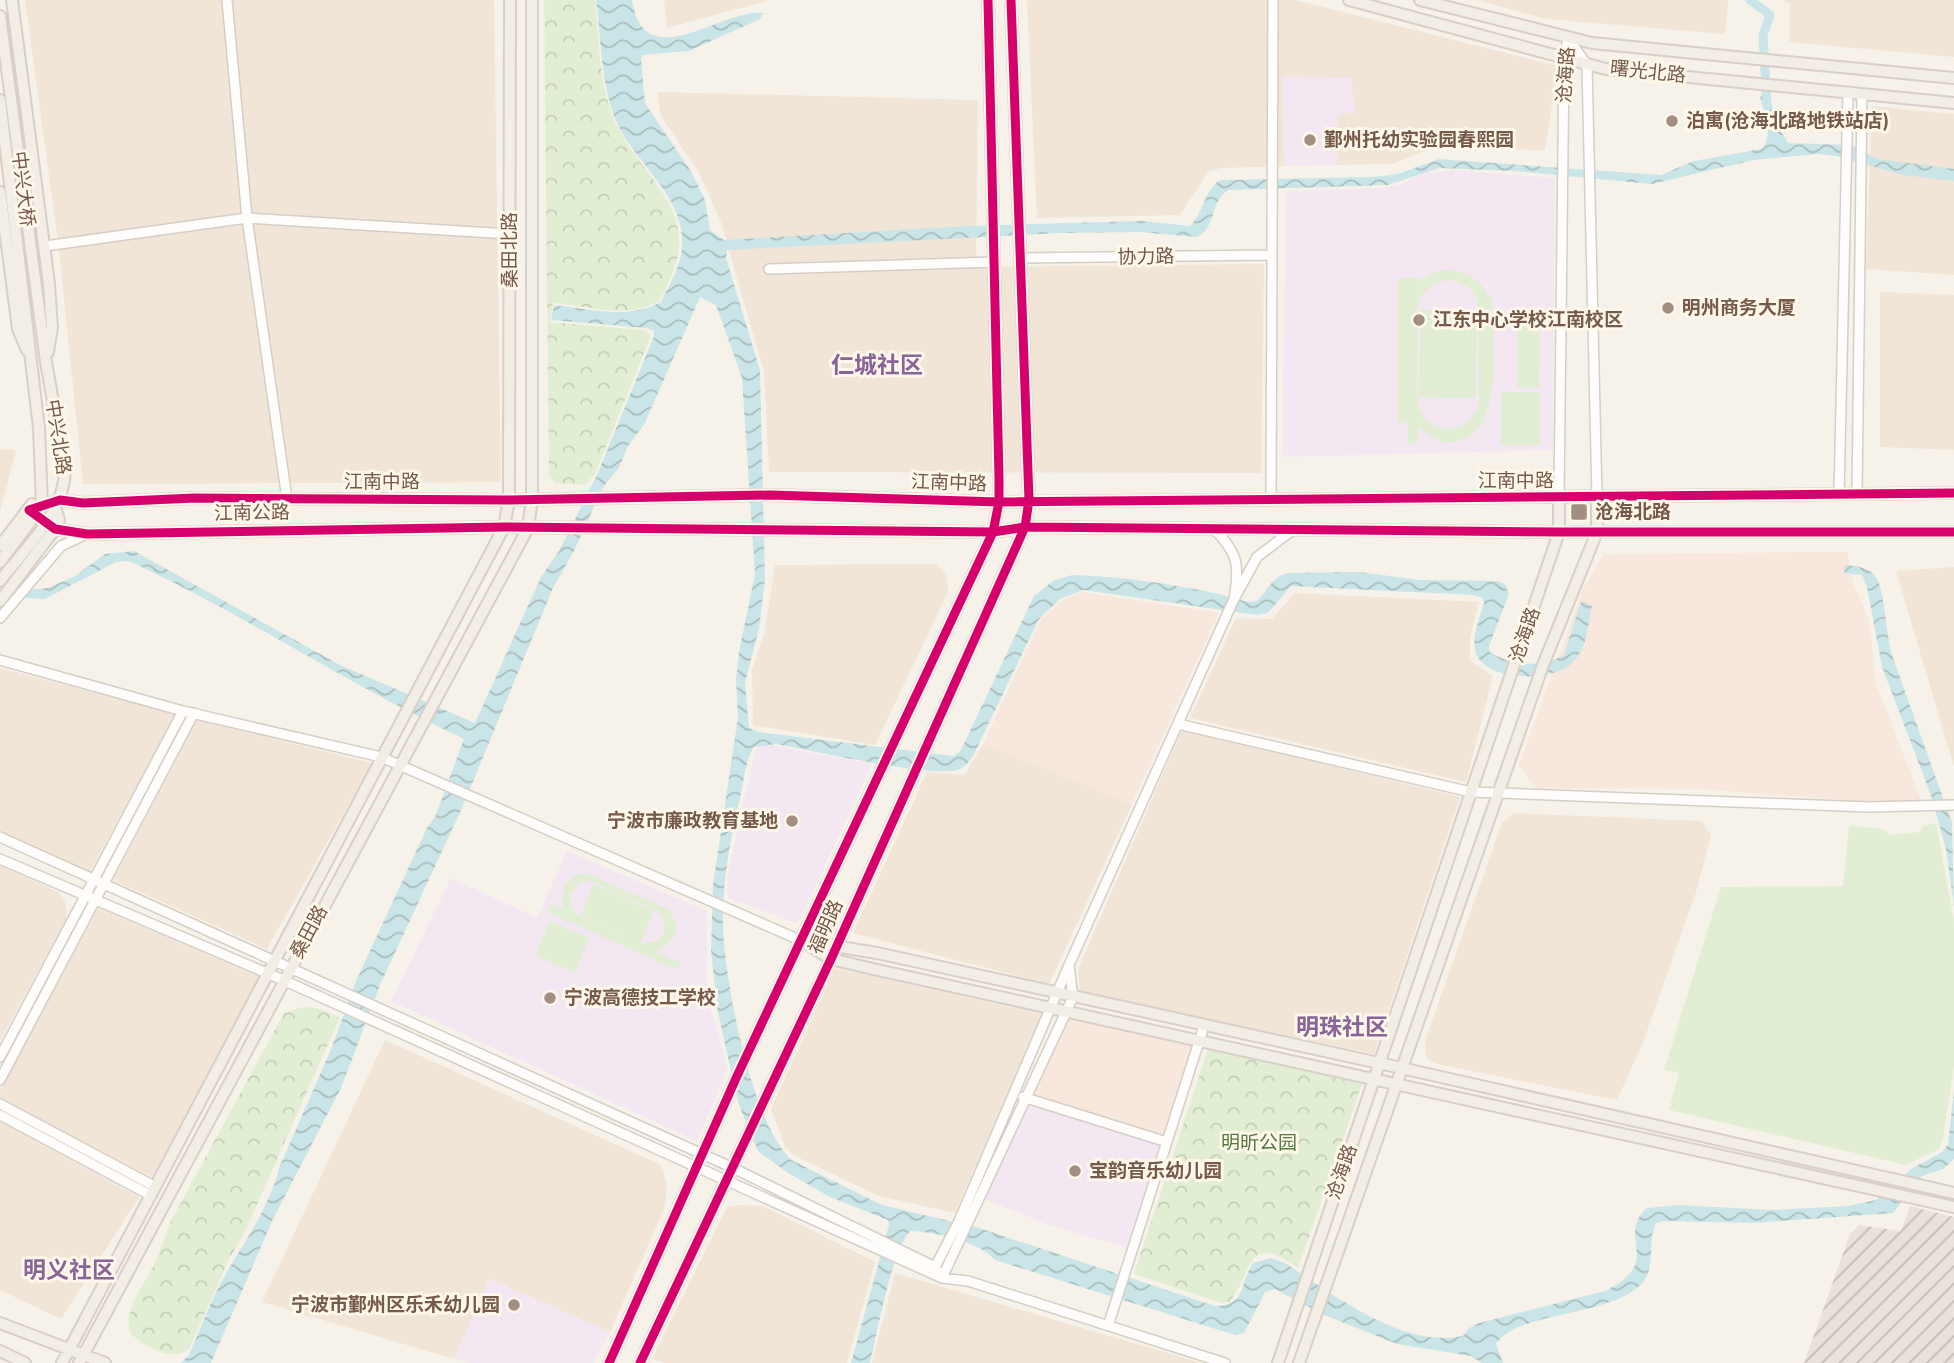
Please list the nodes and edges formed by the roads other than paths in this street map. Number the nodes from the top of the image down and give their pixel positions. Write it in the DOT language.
graph roads {
  1 [pos="12,0"];
  2 [pos="227,0"];
  3 [pos="510,0"];
  4 [pos="532,0"];
  5 [pos="988,0"];
  6 [pos="1011,0"];
  7 [pos="1273,0"];
  8 [pos="1349,0"];
  9 [pos="1420,0"];
  10 [pos="0,16"];
  11 [pos="1567,38"];
  12 [pos="1564,60"];
  13 [pos="1587,65"];
  14 [pos="1954,78"];
  15 [pos="1848,92"];
  16 [pos="1862,94"];
  17 [pos="0,100"];
  18 [pos="1954,103"];
  19 [pos="10,133"];
  20 [pos="0,192"];
  21 [pos="247,218"];
  22 [pos="510,234"];
  23 [pos="44,246"];
  24 [pos="1272,255"];
  25 [pos="1020,258"];
  26 [pos="994,262"];
  27 [pos="769,269"];
  28 [pos="32,362"];
  29 [pos="46,362"];
  30 [pos="41,479"];
  31 [pos="1954,493"];
  32 [pos="1857,494"];
  33 [pos="1839,495"];
  34 [pos="1559,498"];
  35 [pos="1597,498"];
  36 [pos="287,499"];
  37 [pos="532,499"];
  38 [pos="1271,499"];
  39 [pos="509,500"];
  40 [pos="1029,500"];
  41 [pos="999,502"];
  42 [pos="58,505"];
  43 [pos="43,506"];
  44 [pos="42,520"];
  45 [pos="503,527"];
  46 [pos="1025,527"];
  47 [pos="528,528"];
  48 [pos="1214,528"];
  49 [pos="1294,529"];
  50 [pos="993,532"];
  51 [pos="1559,532"];
  52 [pos="1597,532"];
  53 [pos="1954,532"];
  54 [pos="87,534"];
  55 [pos="0,546"];
  56 [pos="0,562"];
  57 [pos="8,578"];
  58 [pos="3,597"];
  59 [pos="1234,599"];
  60 [pos="0,618"];
  61 [pos="0,660"];
  62 [pos="183,710"];
  63 [pos="194,713"];
  64 [pos="1178,724"];
  65 [pos="381,757"];
  66 [pos="399,764"];
  67 [pos="1471,792"];
  68 [pos="1498,794"];
  69 [pos="1953,805"];
  70 [pos="0,837"];
  71 [pos="0,859"];
  72 [pos="93,879"];
  73 [pos="104,884"];
  74 [pos="85,896"];
  75 [pos="95,900"];
  76 [pos="802,941"];
  77 [pos="837,946"];
  78 [pos="831,959"];
  79 [pos="274,960"];
  80 [pos="1069,965"];
  81 [pos="290,968"];
  82 [pos="267,973"];
  83 [pos="284,980"];
  84 [pos="1058,993"];
  85 [pos="1073,997"];
  86 [pos="1051,1009"];
  87 [pos="1066,1012"];
  88 [pos="1204,1026"];
  89 [pos="1199,1041"];
  90 [pos="0,1057"];
  91 [pos="1380,1063"];
  92 [pos="1402,1068"];
  93 [pos="0,1080"];
  94 [pos="1374,1080"];
  95 [pos="1396,1086"];
  96 [pos="1014,1095"];
  97 [pos="1026,1098"];
  98 [pos="0,1104"];
  99 [pos="0,1115"];
  100 [pos="1167,1142"];
  101 [pos="701,1154"];
  102 [pos="696,1166"];
  103 [pos="733,1168"];
  104 [pos="727,1180"];
  105 [pos="152,1191"];
  106 [pos="1954,1193"];
  107 [pos="1954,1207"];
  108 [pos="963,1222"];
  109 [pos="871,1241"];
  110 [pos="948,1253"];
  111 [pos="904,1257"];
  112 [pos="935,1267"];
  113 [pos="942,1278"];
  114 [pos="0,1323"];
  115 [pos="1108,1326"];
  116 [pos="67,1350"];
  117 [pos="0,1351"];
  118 [pos="81,1359"];
  119 [pos="25,1363"];
  120 [pos="62,1363"];
  121 [pos="105,1363"];
  122 [pos="609,1363"];
  123 [pos="640,1363"];
  124 [pos="1225,1363"];
  125 [pos="1278,1363"];
  126 [pos="1299,1363"];
  1 -- 23 [label="main road"];
  2 -- 21 [label="street"];
  3 -- 22 [label="main road, 桑田北路"];
  4 -- 37 [label="main road, 桑田北路"];
  5 -- 26 [label="main road, 福明路"];
  6 -- 25 [label="main road, 福明路"];
  7 -- 24 [label="street"];
  8 -- 12 [label="main road, 曙光北路"];
  9 -- 11 [label="main road, 曙光北路"];
  10 -- 19 [label="main road, 中兴大桥"];
  11 -- 12 [label="street, 沧海路"];
  11 -- 13 [label="street, 沧海路"];
  11 -- 14 [label="main road, 曙光北路"];
  12 -- 13 [label="main road, 曙光北路"];
  12 -- 34 [label="street, 沧海路"];
  13 -- 15 [label="main road, 曙光北路"];
  13 -- 35 [label="street, 沧海路"];
  15 -- 16 [label="main road, 曙光北路"];
  15 -- 33 [label="street"];
  16 -- 18 [label="main road, 曙光北路"];
  16 -- 32 [label="street"];
  17 -- 19 [label="main road, 中兴大桥"];
  19 -- 28 [label="main road, 中兴大桥"];
  19 -- 29 [label="main road, 中兴大桥"];
  20 -- 28 [label="main road"];
  21 -- 22 [label="street"];
  21 -- 23 [label="street"];
  21 -- 36 [label="street"];
  22 -- 39 [label="main road, 桑田北路"];
  23 -- 29 [label="main road"];
  24 -- 25 [label="street, 协力路"];
  24 -- 38 [label="street"];
  25 -- 40 [label="main road, 福明路"];
  26 -- 27 [label="street"];
  26 -- 41 [label="main road, 福明路"];
  28 -- 30 [label="main road, 中兴北路"];
  29 -- 42 [label="main road, 中兴北路"];
  30 -- 43 [label="main road, 中兴北路"];
  30 -- 44 [label="main road"];
  31 -- 32 [label="main road, 江南中路"];
  32 -- 33 [label="main road, 江南中路"];
  33 -- 35 [label="main road, 江南中路"];
  34 -- 35 [label="main road, 江南中路"];
  34 -- 38 [label="main road, 江南中路"];
  34 -- 51 [label="main road, 沧海路"];
  35 -- 52 [label="main road, 沧海路"];
  36 -- 39 [label="main road, 江南中路"];
  36 -- 42 [label="main road, 江南中路"];
  37 -- 39 [label="main road, 江南中路"];
  37 -- 41 [label="main road, 江南中路"];
  37 -- 47 [label="main road, 桑田路"];
  38 -- 40 [label="main road, 江南中路"];
  39 -- 45 [label="main road, 桑田路"];
  40 -- 41 [label="main road, 江南中路"];
  40 -- 46 [label="main road, 福明路"];
  41 -- 50 [label="main road, 福明路"];
  42 -- 43 [label="main road, 江南中路"];
  42 -- 44 [label="main road"];
  43 -- 44 [label="main road, 江南中路"];
  44 -- 54 [label="main road, 江南公路"];
  44 -- 55 [label="main road"];
  44 -- 56 [label="main road"];
  44 -- 57 [label="main road"];
  45 -- 47 [label="main road, 江南公路"];
  45 -- 54 [label="main road, 江南公路"];
  45 -- 65 [label="main road, 桑田路"];
  46 -- 48 [label="main road"];
  46 -- 50 [label="main road"];
  46 -- 77 [label="main road, 福明路"];
  47 -- 50 [label="main road, 江南公路"];
  47 -- 66 [label="main road, 桑田路"];
  48 -- 49 [label="main road"];
  48 -- 59 [label="street"];
  49 -- 51 [label="main road"];
  49 -- 59 [label="street"];
  50 -- 76 [label="main road, 福明路"];
  51 -- 52 [label="main road"];
  51 -- 67 [label="main road, 沧海路"];
  52 -- 53 [label="main road"];
  52 -- 68 [label="main road, 沧海路"];
  54 -- 60 [label="street"];
  57 -- 58 [label="main road"];
  59 -- 64 [label="street"];
  61 -- 62 [label="street"];
  62 -- 63 [label="street"];
  62 -- 72 [label="street"];
  63 -- 65 [label="street"];
  63 -- 73 [label="street"];
  64 -- 67 [label="street"];
  64 -- 80 [label="street"];
  65 -- 66 [label="street"];
  65 -- 79 [label="main road, 桑田路"];
  66 -- 76 [label="street"];
  66 -- 81 [label="main road, 桑田路"];
  67 -- 68 [label="street"];
  67 -- 91 [label="main road, 沧海路"];
  68 -- 69 [label="street"];
  68 -- 92 [label="main road, 沧海路"];
  70 -- 72 [label="street"];
  71 -- 74 [label="street"];
  72 -- 73 [label="street"];
  72 -- 74 [label="street"];
  73 -- 75 [label="street"];
  73 -- 79 [label="street"];
  74 -- 75 [label="street"];
  74 -- 90 [label="street"];
  75 -- 82 [label="street"];
  75 -- 93 [label="street"];
  76 -- 77 [label="main road"];
  76 -- 78 [label="main road"];
  76 -- 101 [label="main road, 福明路"];
  77 -- 78 [label="main road, 福明路"];
  77 -- 84 [label="main road"];
  78 -- 86 [label="main road"];
  78 -- 103 [label="main road, 福明路"];
  79 -- 81 [label="street"];
  79 -- 82 [label="main road, 桑田路"];
  80 -- 84 [label="street"];
  80 -- 85 [label="street"];
  81 -- 83 [label="main road, 桑田路"];
  81 -- 101 [label="street"];
  82 -- 83 [label="street"];
  82 -- 105 [label="main road, 桑田路"];
  83 -- 102 [label="street"];
  83 -- 118 [label="main road, 桑田路"];
  84 -- 85 [label="main road"];
  84 -- 86 [label="street"];
  85 -- 87 [label="street"];
  85 -- 88 [label="main road"];
  86 -- 87 [label="main road"];
  86 -- 96 [label="street"];
  87 -- 89 [label="main road"];
  87 -- 97 [label="street"];
  88 -- 89 [label="street"];
  88 -- 91 [label="main road"];
  89 -- 94 [label="main road"];
  89 -- 100 [label="street"];
  91 -- 92 [label="main road"];
  91 -- 94 [label="main road, 沧海路"];
  92 -- 95 [label="main road, 沧海路"];
  92 -- 106 [label="main road"];
  94 -- 95 [label="main road"];
  94 -- 125 [label="main road, 沧海路"];
  95 -- 107 [label="main road"];
  95 -- 126 [label="main road, 沧海路"];
  96 -- 97 [label="street"];
  96 -- 108 [label="street"];
  97 -- 100 [label="street"];
  97 -- 108 [label="street"];
  98 -- 105 [label="street"];
  99 -- 105 [label="street"];
  100 -- 115 [label="street"];
  101 -- 102 [label="main road, 福明路"];
  101 -- 103 [label="street"];
  102 -- 104 [label="street"];
  102 -- 122 [label="main road, 福明路"];
  103 -- 104 [label="main road, 福明路"];
  103 -- 109 [label="street"];
  104 -- 109 [label="street"];
  104 -- 123 [label="main road, 福明路"];
  105 -- 116 [label="main road, 桑田路"];
  108 -- 110 [label="street"];
  109 -- 111 [label="street"];
  110 -- 112 [label="street"];
  110 -- 113 [label="street"];
  111 -- 112 [label="street"];
  111 -- 113 [label="street"];
  112 -- 113 [label="street"];
  113 -- 115 [label="street"];
  114 -- 116 [label="main road"];
  115 -- 124 [label="street"];
  116 -- 118 [label="main road"];
  116 -- 120 [label="main road, 桑田路"];
  117 -- 119 [label="main road"];
  118 -- 121 [label="main road"];
}
